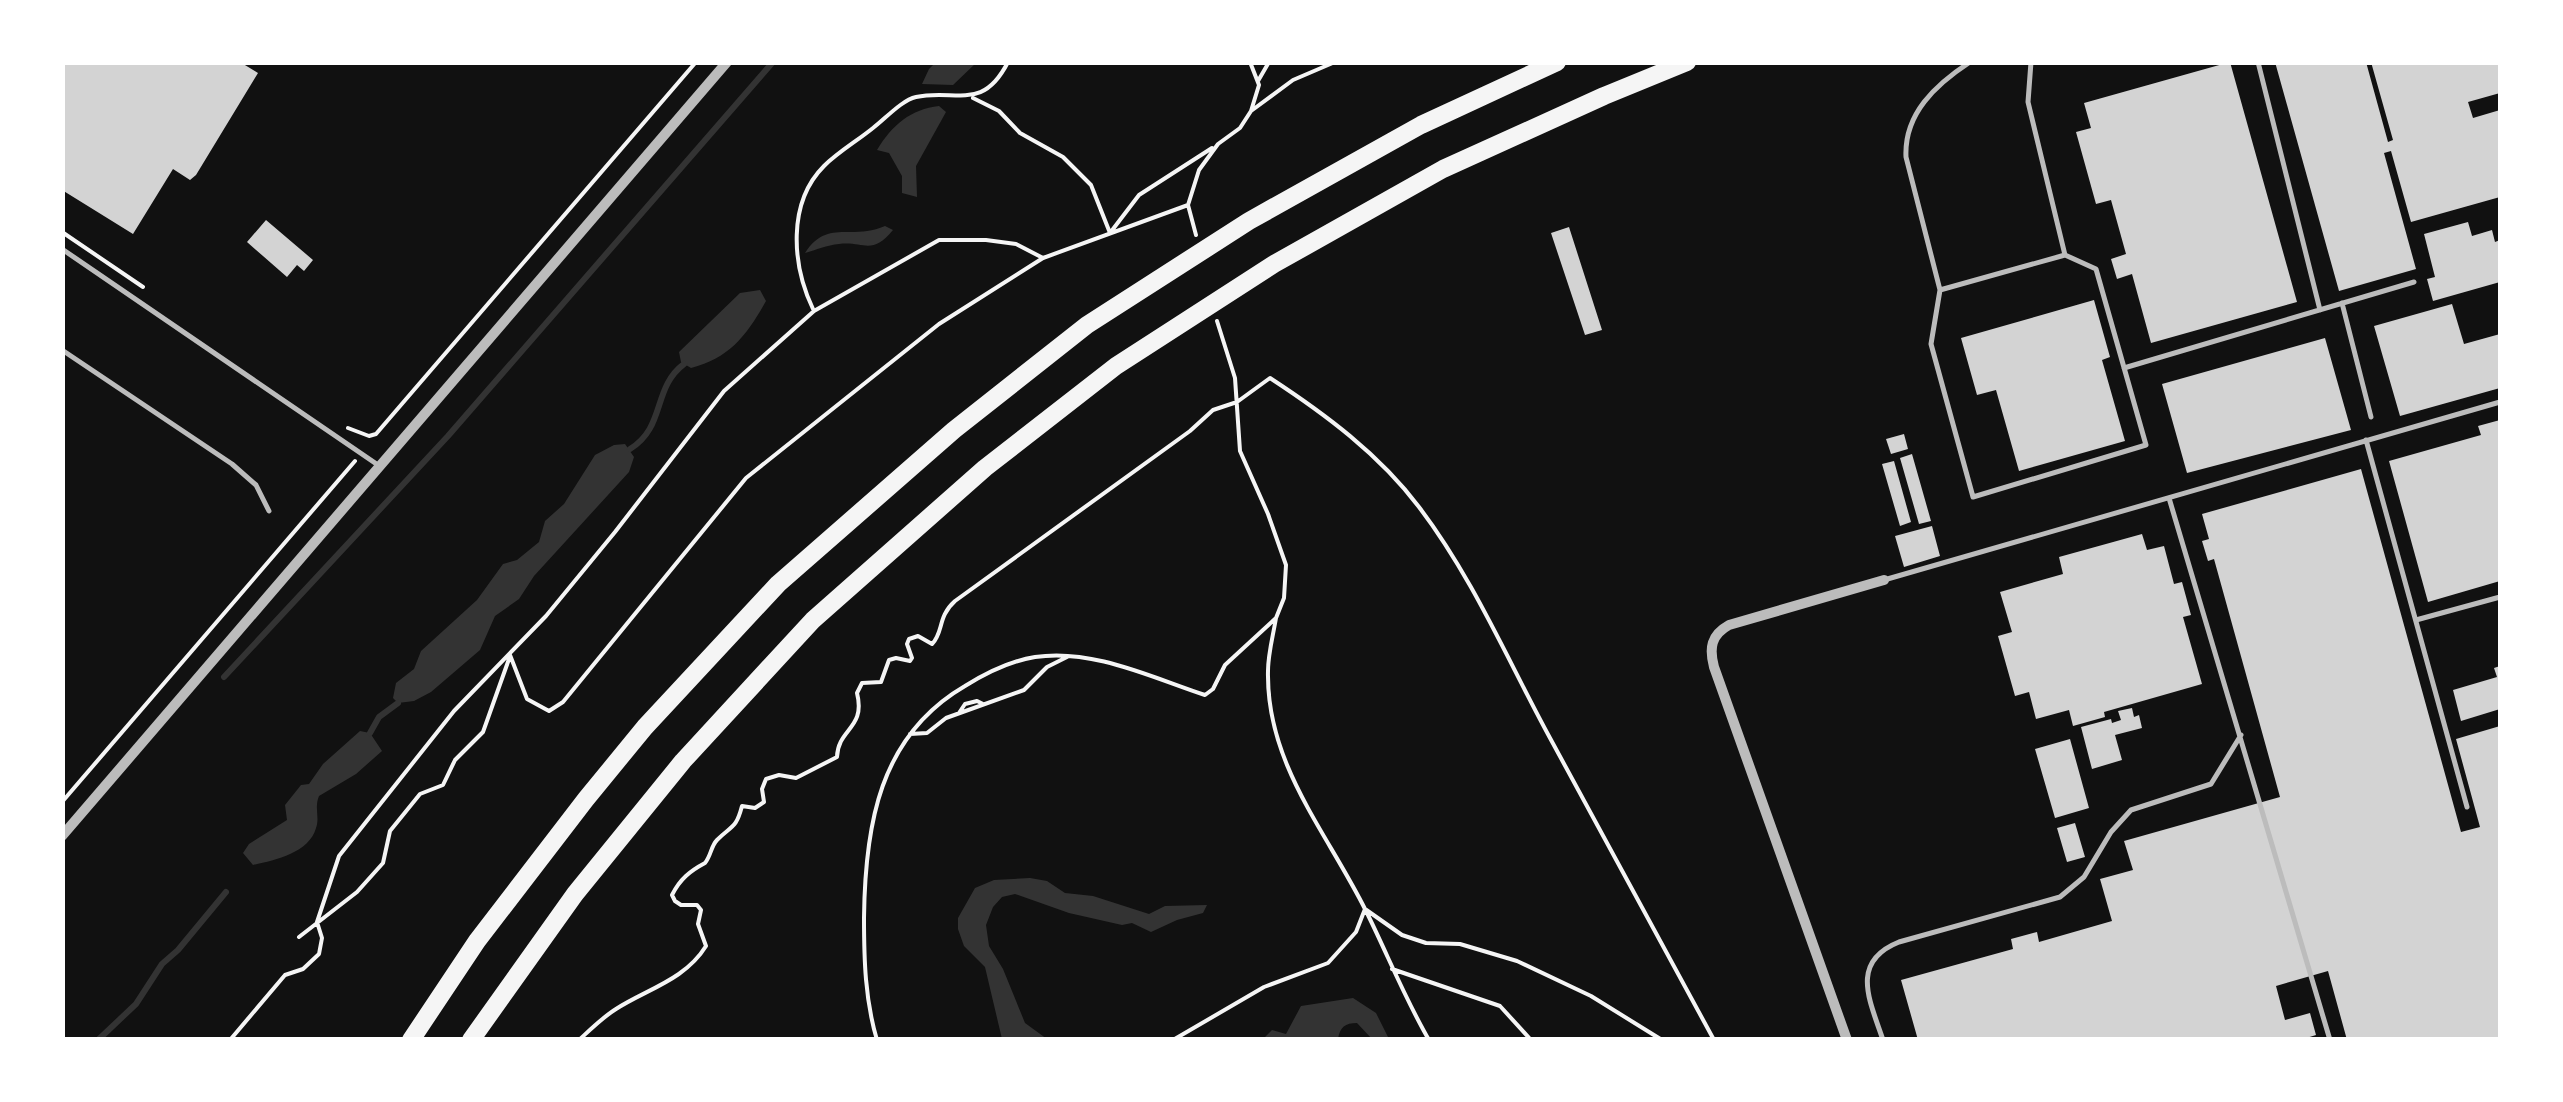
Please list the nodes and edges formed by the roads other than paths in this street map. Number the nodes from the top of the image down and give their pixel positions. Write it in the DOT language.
graph roads {
  1 [pos="727,62"];
  2 [pos="1557,62"];
  3 [pos="1687,62"];
  4 [pos="1970,62"];
  5 [pos="2031,62"];
  6 [pos="2258,62"];
  7 [pos="62,249"];
  8 [pos="2066,255"];
  9 [pos="2414,282"];
  10 [pos="1940,290"];
  11 [pos="2342,304"];
  12 [pos="2320,310"];
  13 [pos="62,350"];
  14 [pos="2124,368"];
  15 [pos="2500,402"];
  16 [pos="2371,417"];
  17 [pos="2366,440"];
  18 [pos="380,466"];
  19 [pos="2169,498"];
  20 [pos="269,510"];
  21 [pos="1884,580"];
  22 [pos="2500,597"];
  23 [pos="2416,620"];
  24 [pos="2241,735"];
  25 [pos="2466,807"];
  26 [pos="62,836"];
  27 [pos="410,1040"];
  28 [pos="471,1040"];
  29 [pos="1846,1040"];
  30 [pos="1883,1040"];
  31 [pos="2330,1040"];
  1 -- 18 [label="street"];
  2 -- 27 [label="highway"];
  3 -- 28 [label="highway"];
  4 -- 10 [label="lane"];
  5 -- 8 [label="lane"];
  6 -- 12 [label="lane"];
  7 -- 18 [label="lane"];
  8 -- 10 [label="lane"];
  8 -- 14 [label="lane"];
  9 -- 11 [label="lane"];
  10 -- 14 [label="lane"];
  11 -- 12 [label="lane"];
  11 -- 16 [label="lane"];
  12 -- 14 [label="lane"];
  13 -- 20 [label="lane"];
  15 -- 17 [label="lane"];
  17 -- 19 [label="lane"];
  17 -- 23 [label="lane"];
  18 -- 26 [label="street"];
  19 -- 21 [label="lane"];
  19 -- 24 [label="lane"];
  21 -- 29 [label="street"];
  22 -- 23 [label="lane"];
  23 -- 25 [label="lane"];
  24 -- 30 [label="lane"];
  24 -- 31 [label="lane"];
}
